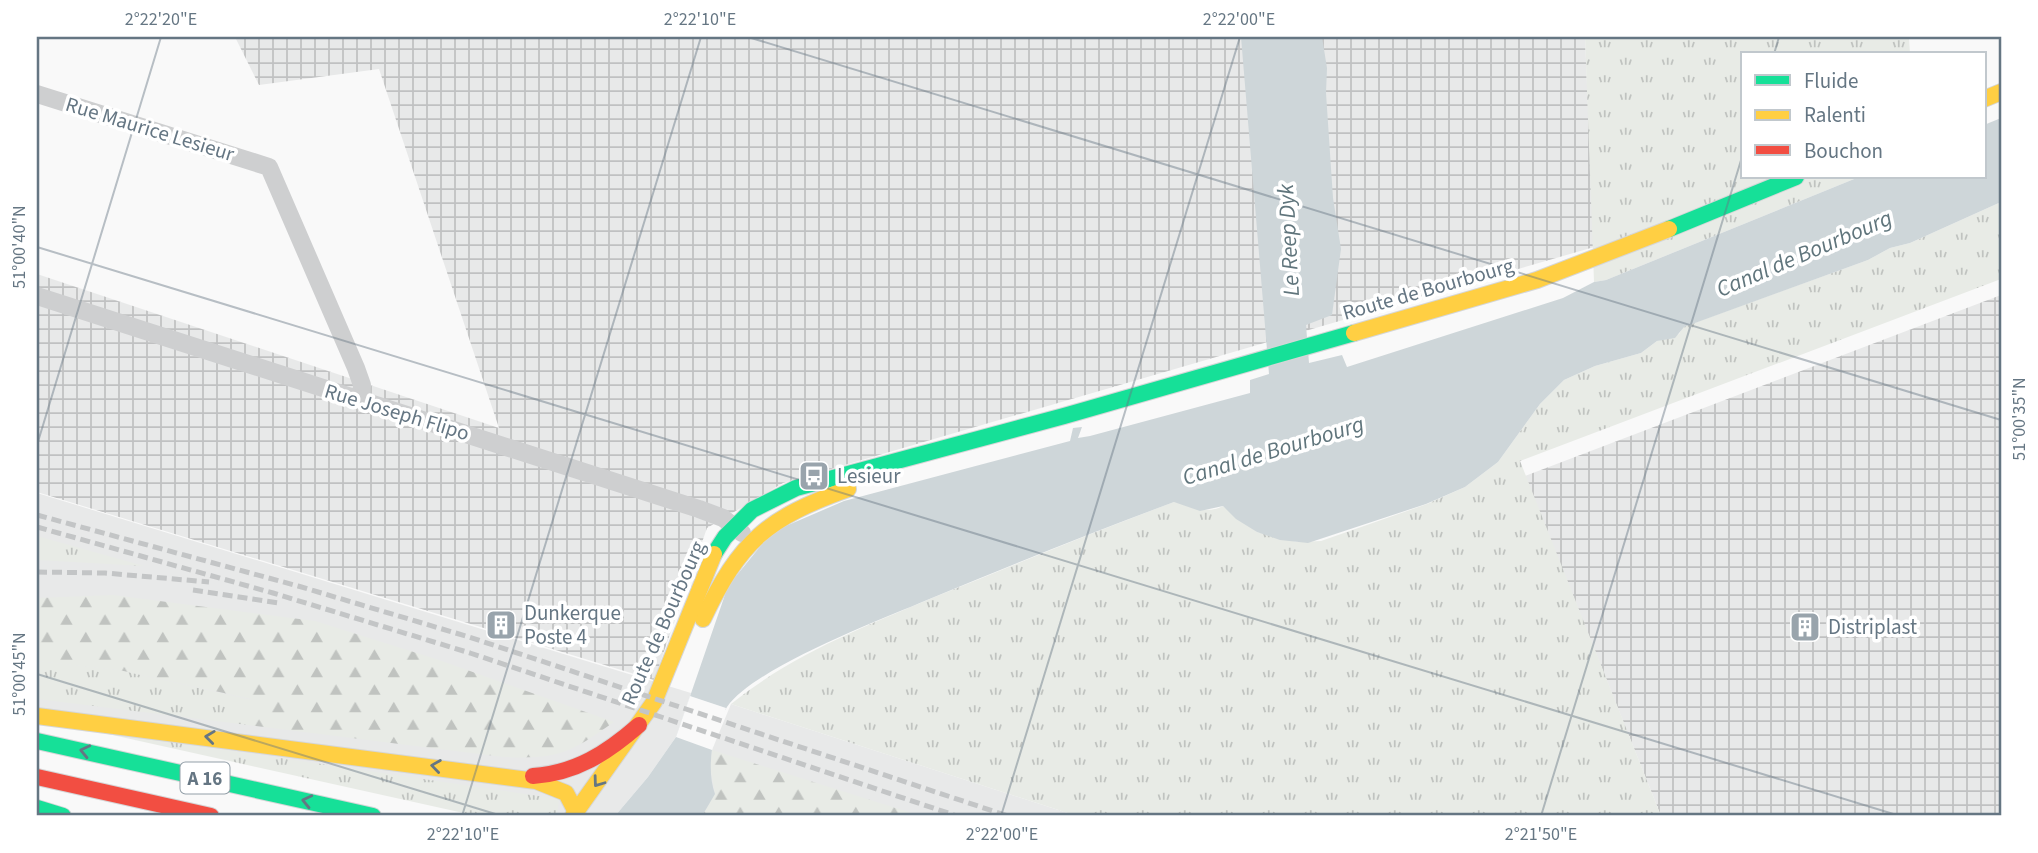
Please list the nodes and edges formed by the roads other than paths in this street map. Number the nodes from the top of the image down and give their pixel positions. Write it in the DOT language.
graph roads {
  1 [pos="37,94"];
  2 [pos="1794,178"];
  3 [pos="37,296"];
  4 [pos="361,401"];
  5 [pos="1063,416"];
  6 [pos="734,525"];
  7 [pos="750,540"];
  8 [pos="37,716"];
  9 [pos="639,725"];
  10 [pos="37,741"];
  11 [pos="503,776"];
  12 [pos="37,777"];
  13 [pos="37,808"];
  14 [pos="579,815"];
  15 [pos="62,816"];
  16 [pos="211,816"];
  17 [pos="373,816"];
  1 -- 4 [label="street, Rue Maurice Lesieur"];
  2 -- 5 [label="main road, Route de Bourbourg"];
  3 -- 4 [label="street, Rue Joseph Flipo"];
  4 -- 6 [label="street, Rue Joseph Flipo"];
  5 -- 6 [label="main road, Route de Bourbourg"];
  5 -- 7 [label="main road, Route de Bourbourg"];
  6 -- 7 [label="street, Rue Joseph Flipo"];
  6 -- 9 [label="main road, Route de Bourbourg"];
  7 -- 14 [label="main road, Route de Bourbourg"];
  11 -- 8 [label="main road, one-way"];
  9 -- 11 [label="main road"];
  9 -- 14 [label="main road, Route de Bourbourg, one-way"];
  17 -- 10 [label="main road, A 16, one-way"];
  11 -- 14 [label="main road"];
  12 -- 16 [label="main road, A 16"];
  13 -- 15 [label="main road"];
}
